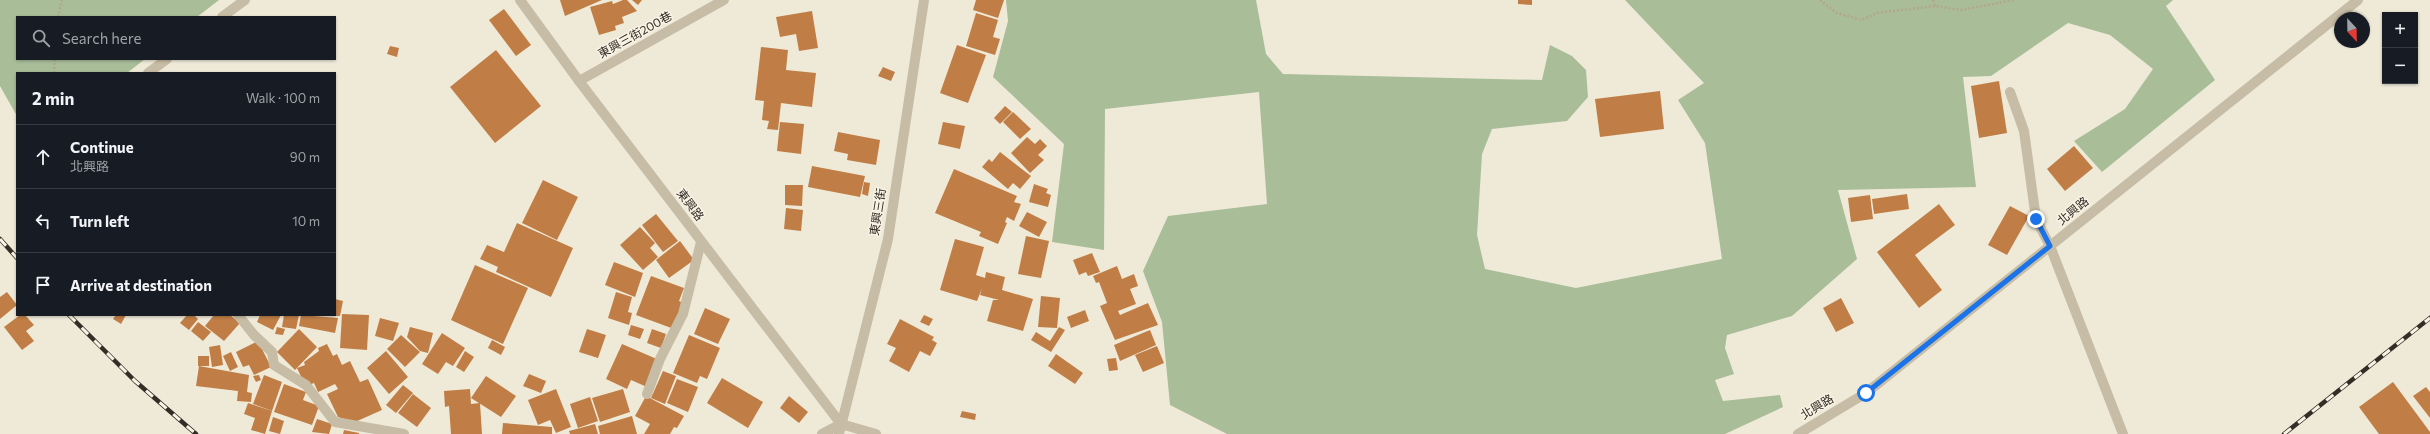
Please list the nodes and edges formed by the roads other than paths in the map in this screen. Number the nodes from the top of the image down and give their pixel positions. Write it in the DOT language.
graph roads {
  1 [pos="245,0"];
  2 [pos="520,0"];
  3 [pos="724,0"];
  4 [pos="924,0"];
  5 [pos="2358,0"];
  6 [pos="223,16"];
  7 [pos="166,60"];
  8 [pos="149,72"];
  9 [pos="579,81"];
  10 [pos="2010,92"];
  11 [pos="701,242"];
  12 [pos="2050,246"];
  13 [pos="239,316"];
  14 [pos="647,394"];
  15 [pos="840,429"];
  16 [pos="404,434"];
  17 [pos="822,434"];
  18 [pos="876,434"];
  19 [pos="1798,434"];
  20 [pos="2122,434"];
  1 -- 6 [label="street"];
  2 -- 9 [label="street, 東興路"];
  3 -- 9 [label="street, 東興三街200巷"];
  4 -- 15 [label="street, 東興三街"];
  5 -- 12 [label="street, 北興路"];
  7 -- 8 [label="street"];
  9 -- 11 [label="street, 東興路"];
  10 -- 12 [label="street"];
  11 -- 14 [label="street"];
  11 -- 15 [label="street, 東興路"];
  12 -- 19 [label="street, 北興路"];
  12 -- 20 [label="street"];
  13 -- 16 [label="street"];
  15 -- 17 [label="street"];
  15 -- 18 [label="street"];
}
